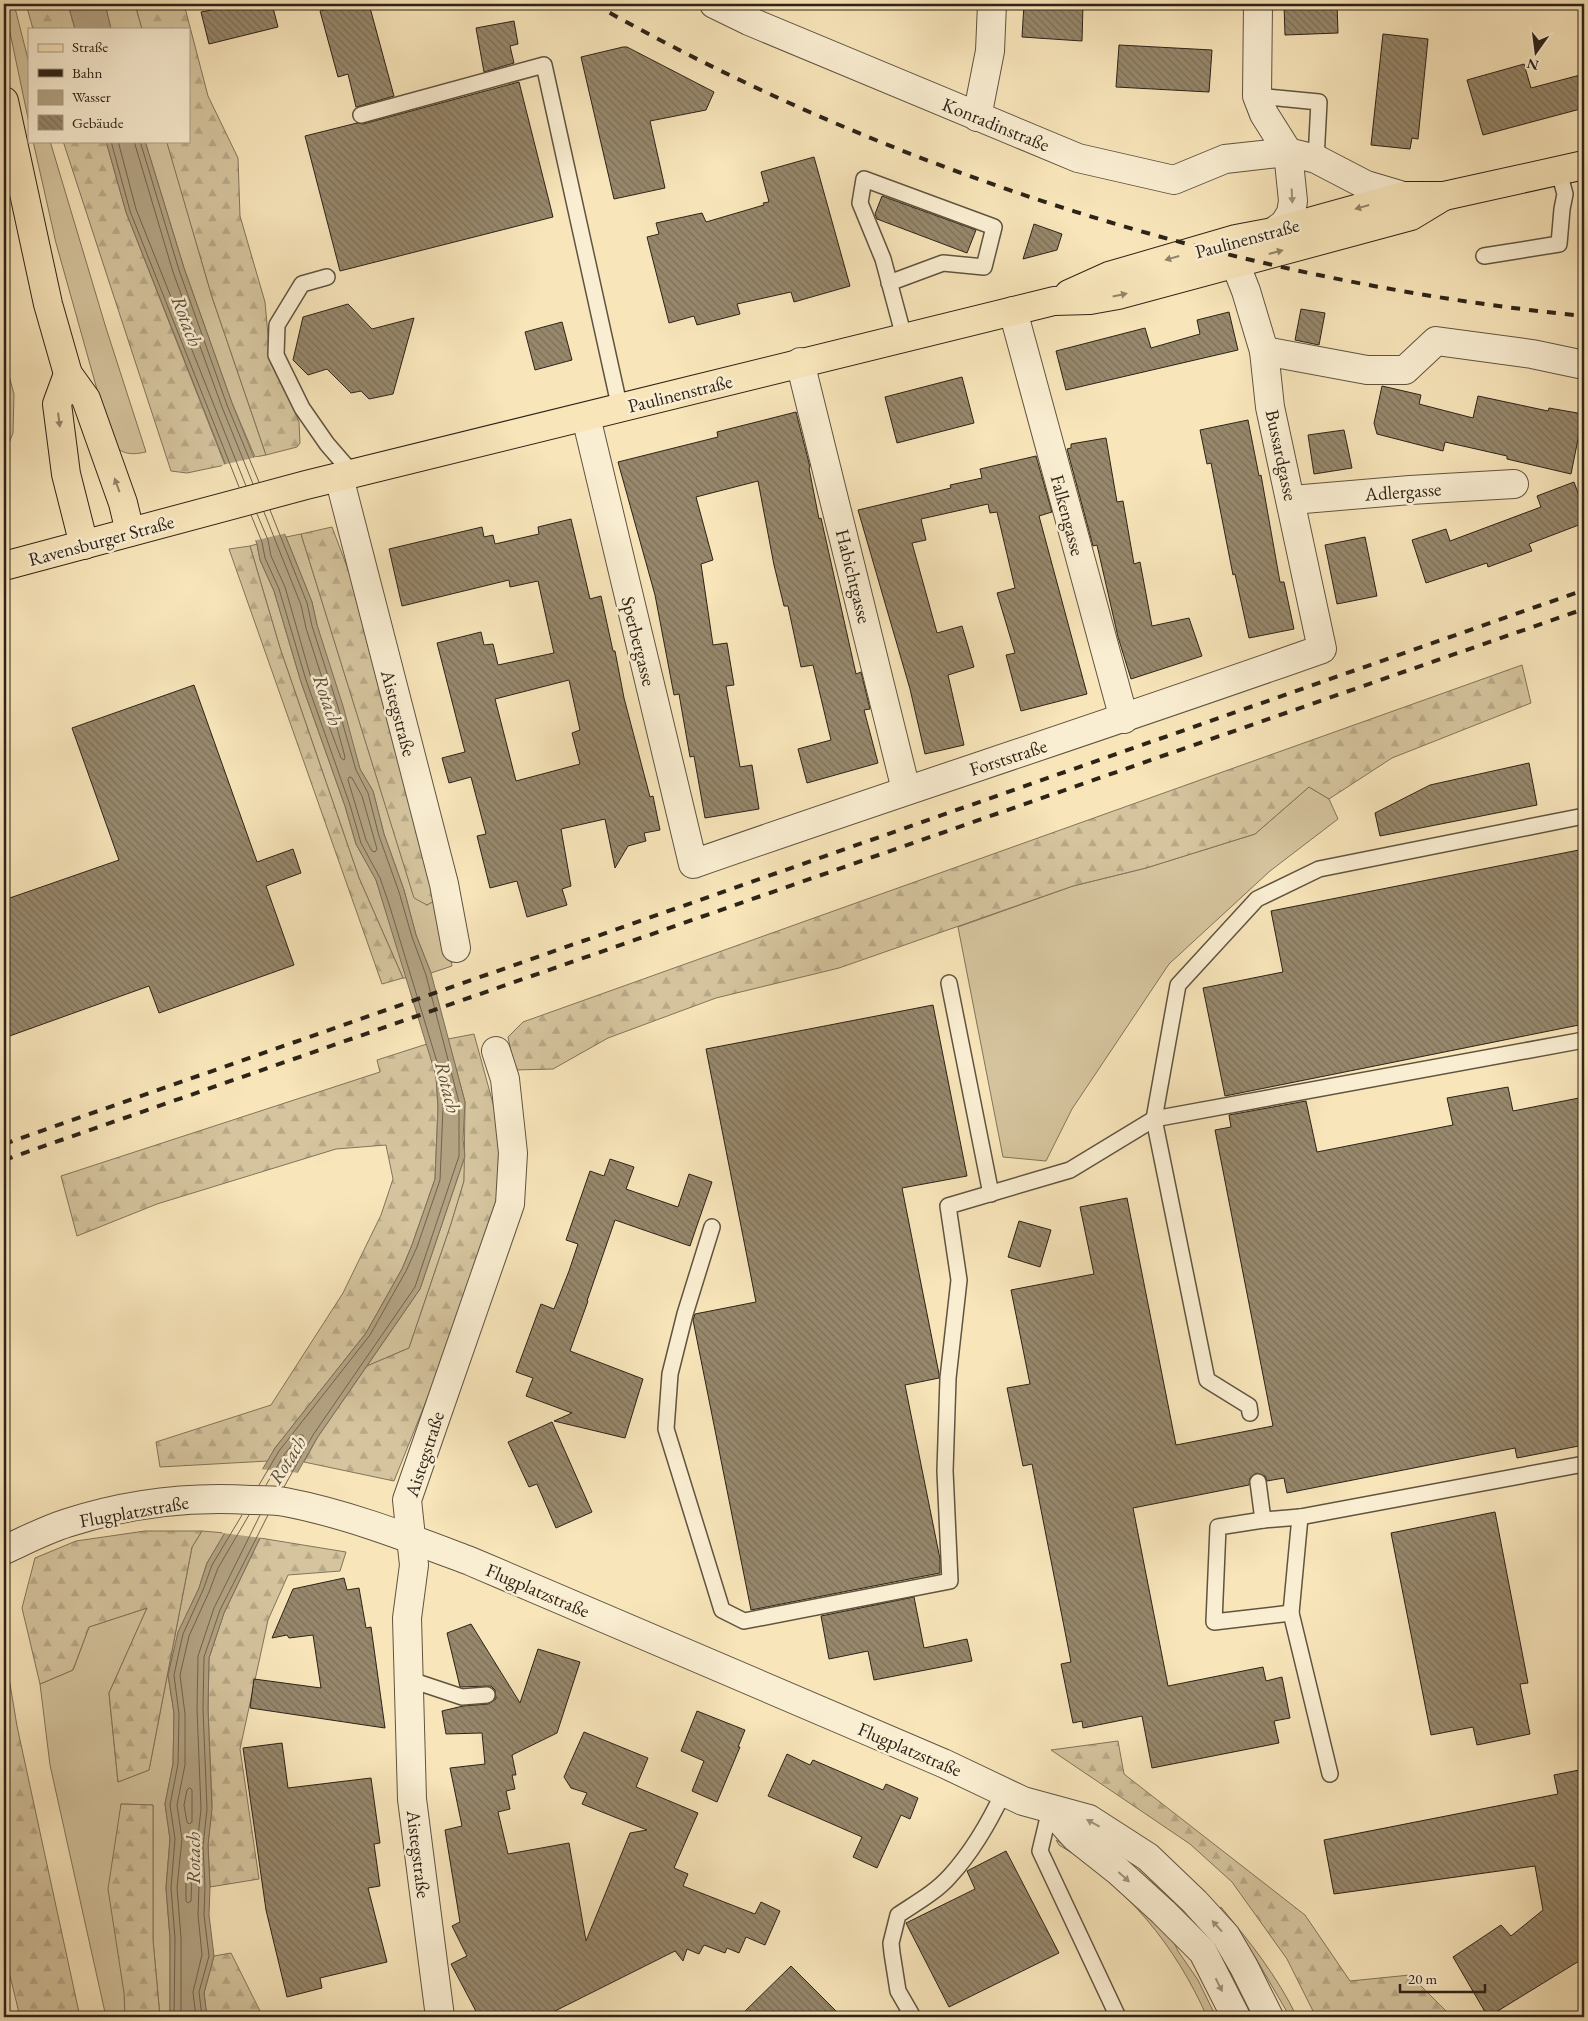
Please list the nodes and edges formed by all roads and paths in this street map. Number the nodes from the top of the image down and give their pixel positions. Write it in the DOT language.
graph roads {
  1 [pos="714,4"];
  2 [pos="992,4"];
  3 [pos="1258,4"];
  4 [pos="749,12"];
  5 [pos="1257,96"];
  6 [pos="4,102"];
  7 [pos="361,115"];
  8 [pos="977,117"];
  9 [pos="1288,152"];
  10 [pos="1316,159"];
  11 [pos="1571,168"];
  12 [pos="1403,196"];
  13 [pos="1444,196"];
  14 [pos="1272,232"];
  15 [pos="1484,256"];
  16 [pos="1235,263"];
  17 [pos="327,277"];
  18 [pos="889,283"];
  19 [pos="1054,301"];
  20 [pos="1013,311"];
  21 [pos="904,337"];
  22 [pos="1264,351"];
  23 [pos="800,362"];
  24 [pos="1584,365"];
  25 [pos="68,374"];
  26 [pos="620,408"];
  27 [pos="586,417"];
  28 [pos="346,476"];
  29 [pos="1514,484"];
  30 [pos="306,485"];
  31 [pos="1292,500"];
  32 [pos="130,532"];
  33 [pos="84,545"];
  34 [pos="4,566"];
  35 [pos="1322,650"];
  36 [pos="1124,719"];
  37 [pos="906,790"];
  38 [pos="1584,816"];
  39 [pos="692,864"];
  40 [pos="456,948"];
  41 [pos="949,983"];
  42 [pos="1584,1040"];
  43 [pos="496,1051"];
  44 [pos="1154,1119"];
  45 [pos="991,1194"];
  46 [pos="712,1227"];
  47 [pos="1250,1413"];
  48 [pos="1584,1464"];
  49 [pos="1258,1482"];
  50 [pos="1300,1517"];
  51 [pos="1263,1520"];
  52 [pos="411,1539"];
  53 [pos="4,1550"];
  54 [pos="1291,1613"];
  55 [pos="408,1679"];
  56 [pos="487,1695"];
  57 [pos="1330,1774"];
  58 [pos="1004,1791"];
  59 [pos="1050,1809"];
  60 [pos="440,2017"];
  61 [pos="913,2017"];
  62 [pos="1118,2017"];
  63 [pos="1236,2017"];
  64 [pos="1269,2017"];
  1 -- 4 [label="street, Konradinstraße"];
  2 -- 8 [label="street"];
  3 -- 5 [label="street"];
  4 -- 8 [label="street, Konradinstraße"];
  5 -- 9 [label="street"];
  5 -- 10 [label="lane"];
  6 -- 25 [label="main road"];
  7 -- 26 [label="lane"];
  8 -- 9 [label="street, Konradinstraße"];
  9 -- 10 [label="street"];
  9 -- 14 [label="street, one-way"];
  10 -- 12 [label="street"];
  11 -- 13 [label="main road, Paulinenstraße"];
  11 -- 15 [label="lane"];
  12 -- 13 [label="main road, Paulinenstraße"];
  12 -- 14 [label="main road, Paulinenstraße, one-way"];
  16 -- 13 [label="main road, Paulinenstraße, one-way"];
  14 -- 19 [label="main road, Paulinenstraße, one-way"];
  19 -- 16 [label="main road, Paulinenstraße, one-way"];
  16 -- 22 [label="street, Bussardgasse"];
  17 -- 28 [label="lane"];
  18 -- 18 [label="lane"];
  18 -- 21 [label="lane"];
  19 -- 20 [label="main road, Paulinenstraße"];
  20 -- 21 [label="main road, Paulinenstraße"];
  20 -- 36 [label="street, Falkengasse"];
  21 -- 23 [label="main road, Paulinenstraße"];
  22 -- 24 [label="street"];
  22 -- 31 [label="street, Bussardgasse"];
  23 -- 26 [label="main road, Paulinenstraße"];
  23 -- 37 [label="street, Habichtgasse"];
  32 -- 25 [label="main road, one-way"];
  25 -- 33 [label="main road, one-way"];
  26 -- 27 [label="main road, Paulinenstraße"];
  27 -- 28 [label="main road, Paulinenstraße"];
  27 -- 39 [label="street, Sperbergasse"];
  28 -- 30 [label="main road, Paulinenstraße"];
  28 -- 40 [label="street, Aistegstraße"];
  29 -- 31 [label="street, Adlergasse"];
  30 -- 32 [label="main road, Ravensburger Straße"];
  31 -- 35 [label="street, Bussardgasse"];
  32 -- 33 [label="main road, Ravensburger Straße"];
  33 -- 34 [label="main road, Ravensburger Straße"];
  35 -- 36 [label="street, Forststraße"];
  36 -- 37 [label="street, Forststraße"];
  37 -- 39 [label="street, Forststraße"];
  38 -- 44 [label="lane"];
  41 -- 45 [label="lane"];
  42 -- 44 [label="lane"];
  43 -- 52 [label="street, Aistegstraße"];
  44 -- 45 [label="lane"];
  44 -- 47 [label="lane"];
  45 -- 46 [label="lane"];
  48 -- 50 [label="lane"];
  49 -- 51 [label="lane"];
  50 -- 51 [label="lane"];
  50 -- 54 [label="lane"];
  51 -- 54 [label="lane"];
  52 -- 53 [label="street, Flugplatzstraße"];
  52 -- 55 [label="street, Aistegstraße"];
  52 -- 58 [label="street, Flugplatzstraße"];
  54 -- 57 [label="lane"];
  55 -- 56 [label="lane"];
  55 -- 60 [label="street, Aistegstraße"];
  58 -- 59 [label="street, Flugplatzstraße"];
  58 -- 61 [label="lane"];
  59 -- 62 [label="lane"];
  59 -- 63 [label="street, one-way"];
  64 -- 59 [label="street, Flugplatzstraße, one-way"];
}
